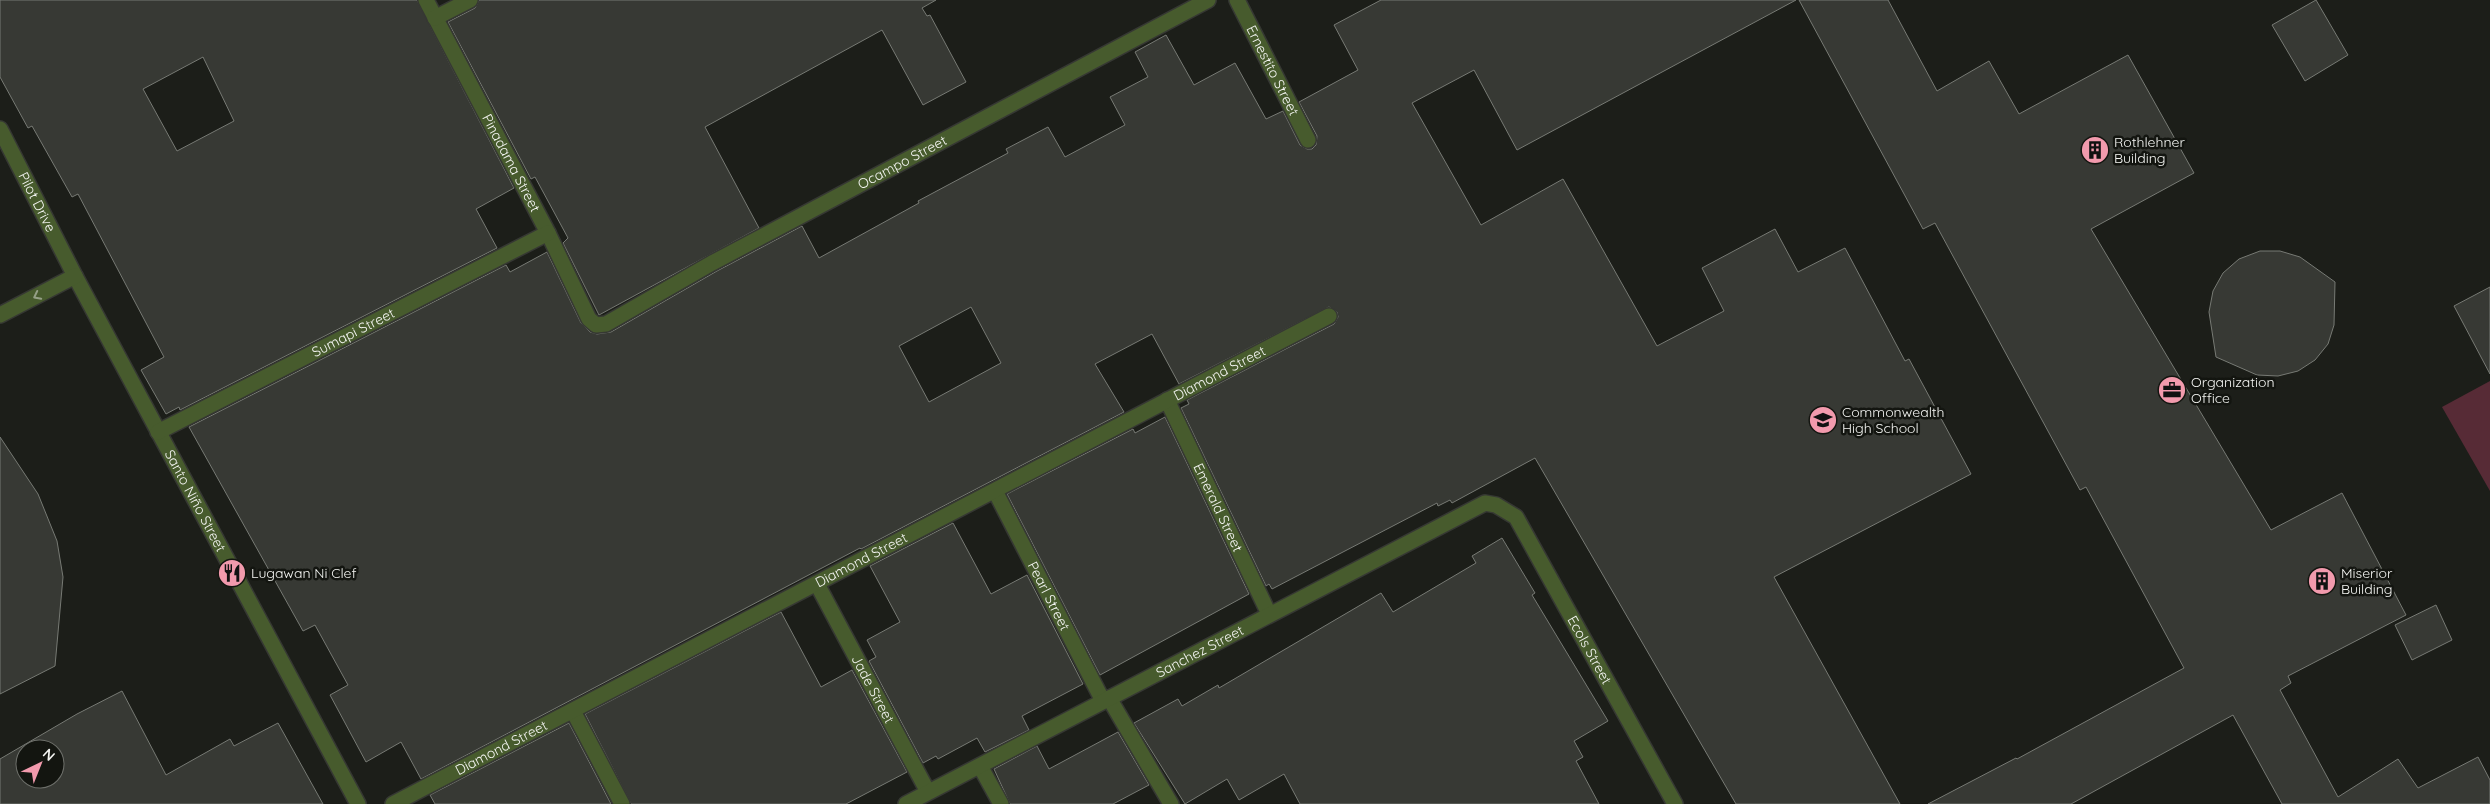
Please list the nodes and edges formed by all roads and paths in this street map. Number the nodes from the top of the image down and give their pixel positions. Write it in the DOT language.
graph roads {
  1 [pos="426,0"];
  2 [pos="470,0"];
  3 [pos="1208,0"];
  4 [pos="1237,0"];
  5 [pos="435,18"];
  6 [pos="0,129"];
  7 [pos="1308,140"];
  8 [pos="548,233"];
  9 [pos="75,276"];
  10 [pos="0,315"];
  11 [pos="1329,316"];
  12 [pos="596,325"];
  13 [pos="1167,400"];
  14 [pos="158,432"];
  15 [pos="995,491"];
  16 [pos="1496,505"];
  17 [pos="817,584"];
  18 [pos="1269,614"];
  19 [pos="1106,699"];
  20 [pos="573,711"];
  21 [pos="980,766"];
  22 [pos="928,792"];
  23 [pos="358,804"];
  24 [pos="393,804"];
  25 [pos="622,804"];
  26 [pos="906,804"];
  27 [pos="1001,804"];
  28 [pos="1171,804"];
  29 [pos="1675,804"];
  1 -- 5 [label="street, Pinadama Street"];
  2 -- 5 [label="street"];
  3 -- 12 [label="street, Ocampo Street"];
  4 -- 7 [label="street, Ernestito Street"];
  5 -- 8 [label="street, Pinadama Street"];
  6 -- 9 [label="street, Pilot Drive"];
  8 -- 12 [label="street, Pinadama Street"];
  8 -- 14 [label="street, Sumapi Street"];
  9 -- 10 [label="street, one-way"];
  9 -- 14 [label="street, Santo Niño Street"];
  11 -- 13 [label="street, Diamond Street"];
  13 -- 15 [label="street, Diamond Street"];
  13 -- 18 [label="street, Emerald Street"];
  14 -- 23 [label="street, Santo Niño Street"];
  15 -- 17 [label="street, Diamond Street"];
  15 -- 19 [label="street, Pearl Street"];
  16 -- 18 [label="street, Sanchez Street"];
  16 -- 29 [label="street, Ecols Street"];
  17 -- 20 [label="street, Diamond Street"];
  17 -- 22 [label="street, Jade Street"];
  18 -- 19 [label="street, Sanchez Street"];
  19 -- 21 [label="street, Sanchez Street"];
  19 -- 28 [label="street, Pearl Street"];
  20 -- 24 [label="street, Diamond Street"];
  20 -- 25 [label="street"];
  21 -- 22 [label="street, Sanchez Street"];
  21 -- 27 [label="street"];
  22 -- 26 [label="street, Sanchez Street"];
}
